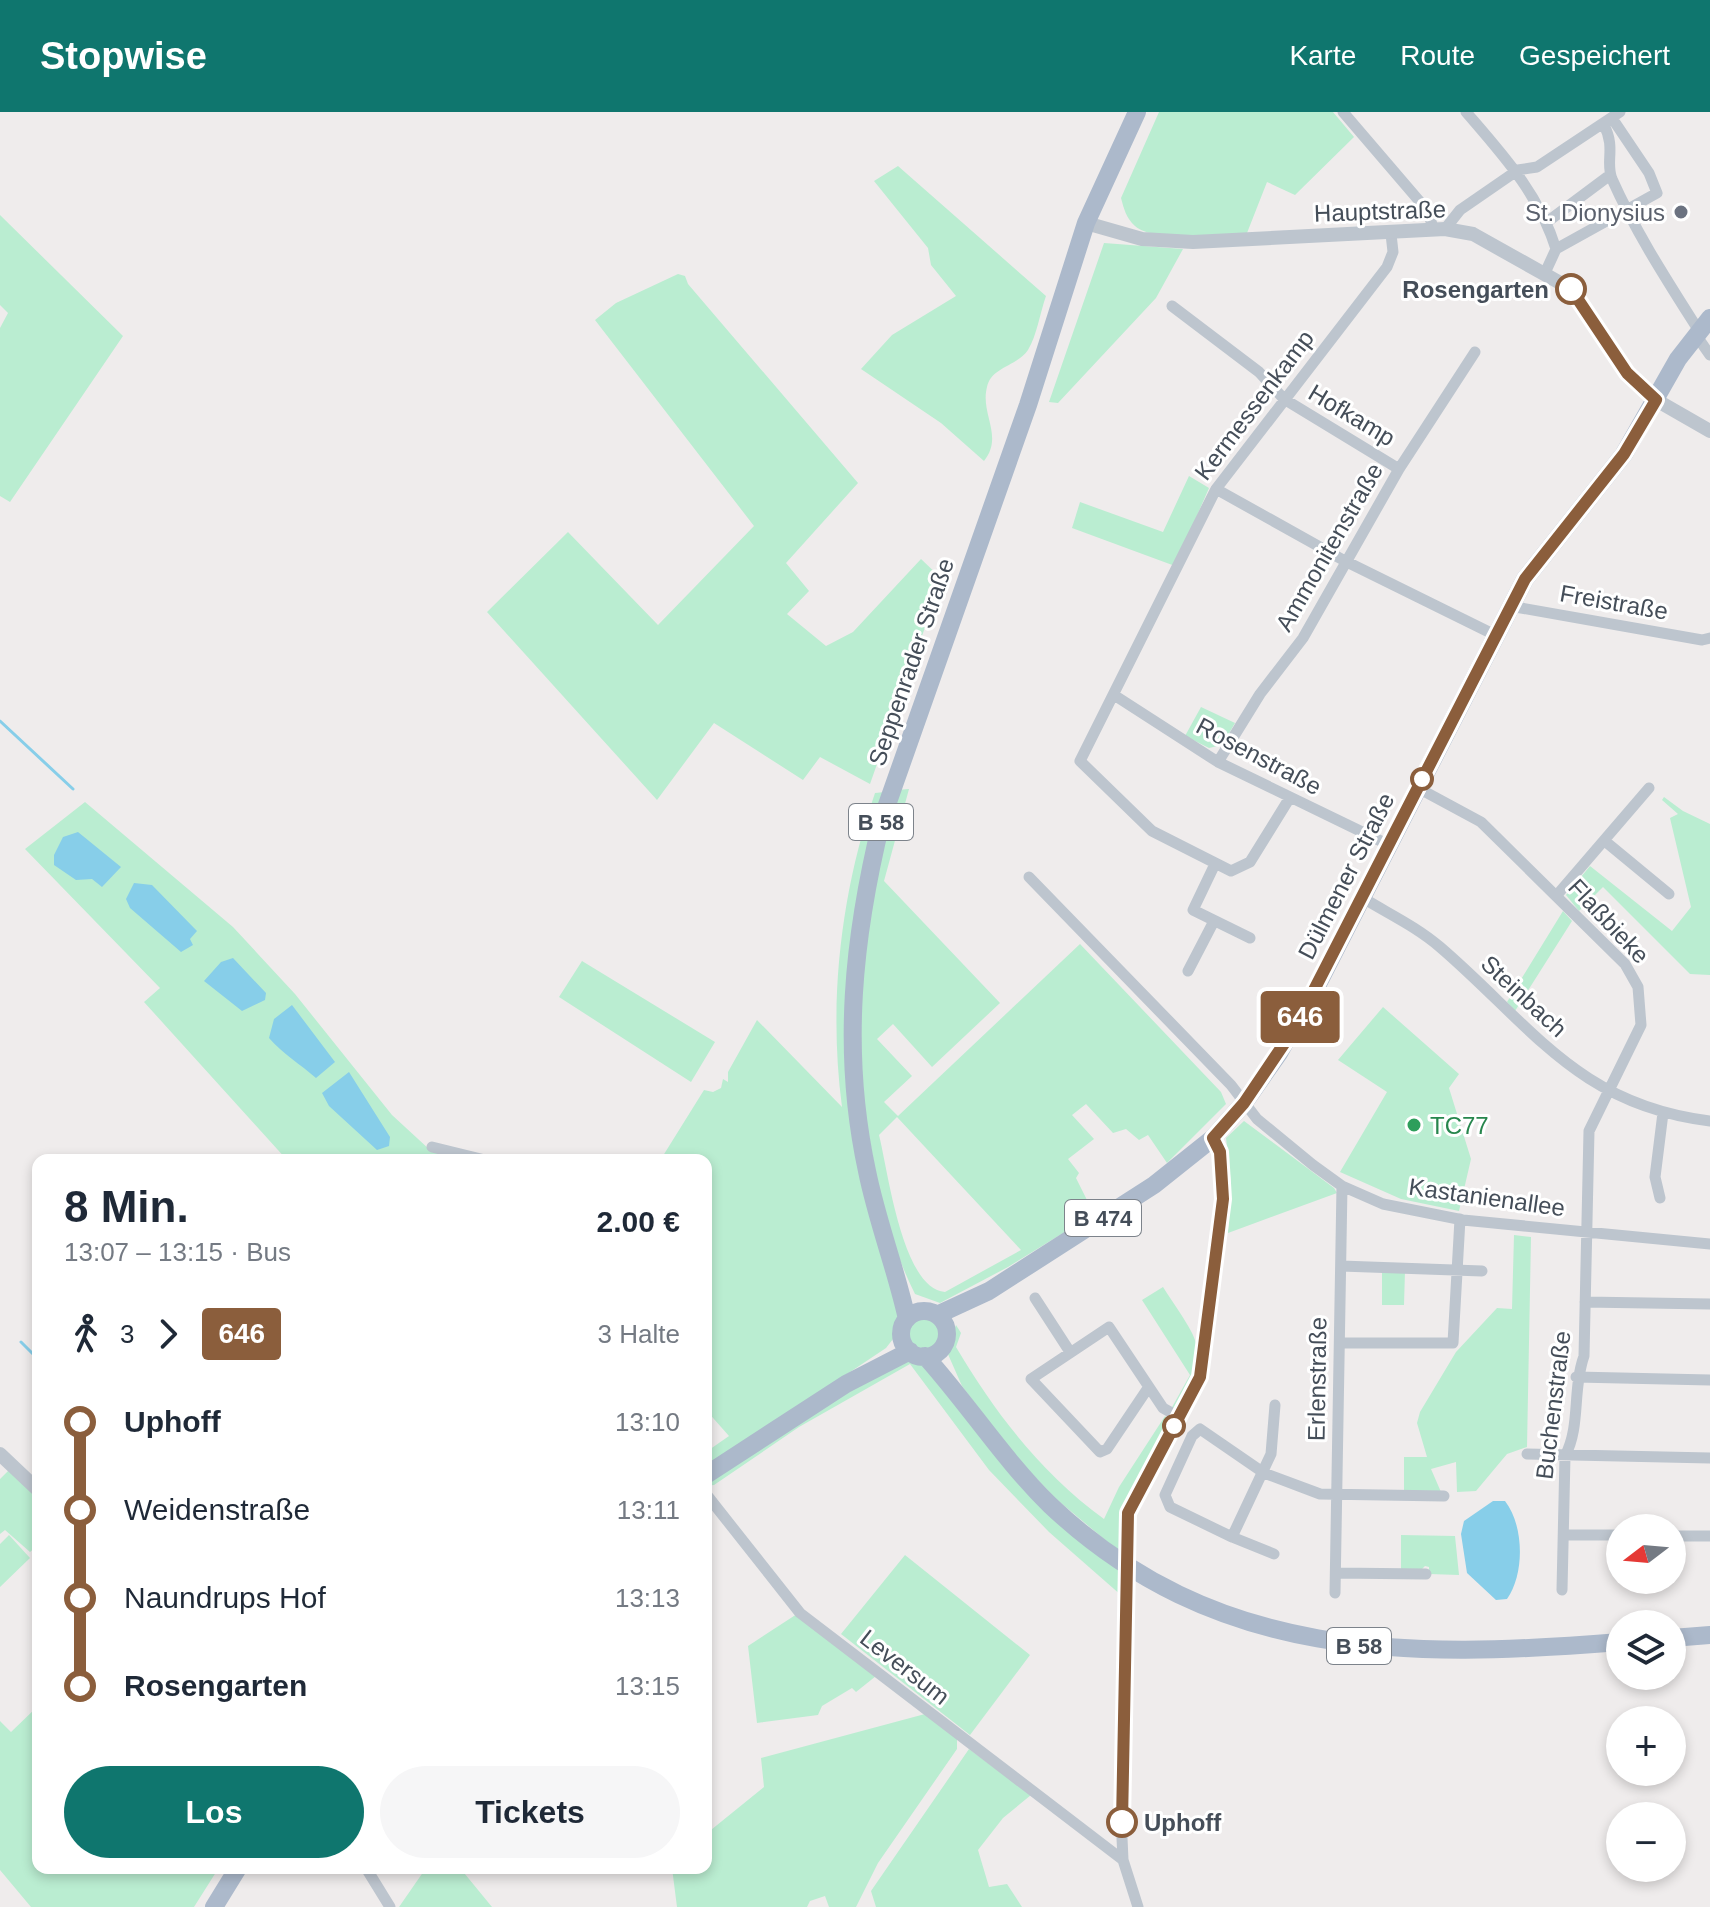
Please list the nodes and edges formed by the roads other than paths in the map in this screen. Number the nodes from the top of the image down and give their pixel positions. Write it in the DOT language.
graph roads {
  1 [pos="1137,112"];
  2 [pos="1343,112"];
  3 [pos="1466,112"];
  4 [pos="1612,118"];
  5 [pos="1518,170"];
  6 [pos="1610,175"];
  7 [pos="1630,211"];
  8 [pos="1547,222"];
  9 [pos="1086,223"];
  10 [pos="1440,230"];
  11 [pos="1391,234"];
  12 [pos="1556,249"];
  13 [pos="1545,273"];
  14 [pos="1172,306"];
  15 [pos="1702,328"];
  16 [pos="1475,352"];
  17 [pos="1710,355"];
  18 [pos="1284,399"];
  19 [pos="1656,400"];
  20 [pos="1710,431"];
  21 [pos="1399,469"];
  22 [pos="1216,489"];
  23 [pos="1345,561"];
  24 [pos="1515,607"];
  25 [pos="1495,635"];
  26 [pos="1710,638"];
  27 [pos="1114,695"];
  28 [pos="1218,762"];
  29 [pos="1418,788"];
  30 [pos="1649,788"];
  31 [pos="1289,799"];
  32 [pos="1606,842"];
  33 [pos="1389,845"];
  34 [pos="1215,864"];
  35 [pos="1029,877"];
  36 [pos="1669,894"];
  37 [pos="1557,895"];
  38 [pos="1363,898"];
  39 [pos="1214,921"];
  40 [pos="1250,938"];
  41 [pos="1188,971"];
  42 [pos="1609,1089"];
  43 [pos="1244,1103"];
  44 [pos="1663,1113"];
  45 [pos="1710,1121"];
  46 [pos="1213,1138"];
  47 [pos="432,1147"];
  48 [pos="461,1154"];
  49 [pos="1342,1186"];
  50 [pos="1660,1198"];
  51 [pos="1460,1219"];
  52 [pos="1585,1233"];
  53 [pos="1710,1244"];
  54 [pos="1341,1266"];
  55 [pos="1455,1268"];
  56 [pos="1482,1271"];
  57 [pos="1035,1298"];
  58 [pos="1585,1302"];
  59 [pos="1710,1304"];
  60 [pos="924,1334"];
  61 [pos="1340,1343"];
  62 [pos="1070,1352"];
  63 [pos="1576,1377"];
  64 [pos="1710,1380"];
  65 [pos="1148,1388"];
  66 [pos="1275,1405"];
  67 [pos="1179,1417"];
  68 [pos="0,1454"];
  69 [pos="1527,1454"];
  70 [pos="1565,1456"];
  71 [pos="1710,1458"];
  72 [pos="712,1471"];
  73 [pos="1264,1473"];
  74 [pos="32,1484"];
  75 [pos="1338,1496"];
  76 [pos="1444,1496"];
  77 [pos="712,1502"];
  78 [pos="1564,1535"];
  79 [pos="1606,1535"];
  80 [pos="1686,1536"];
  81 [pos="1710,1536"];
  82 [pos="1232,1537"];
  83 [pos="1274,1554"];
  84 [pos="1336,1573"];
  85 [pos="1426,1574"];
  86 [pos="1562,1590"];
  87 [pos="1335,1593"];
  88 [pos="1710,1635"];
  89 [pos="1686,1637"];
  90 [pos="1606,1643"];
  91 [pos="1122,1838"];
  92 [pos="1104,1845"];
  93 [pos="1123,1860"];
  94 [pos="234,1874"];
  95 [pos="370,1874"];
  96 [pos="214,1907"];
  97 [pos="390,1907"];
  98 [pos="1138,1907"];
  1 -- 9 [label="main road, Seppenrader Straße / B 58"];
  2 -- 10 [label="street"];
  3 -- 5 [label="street"];
  4 -- 5 [label="street"];
  4 -- 6 [label="street"];
  4 -- 7 [label="street"];
  5 -- 8 [label="street"];
  5 -- 10 [label="street"];
  6 -- 7 [label="street"];
  6 -- 8 [label="street"];
  7 -- 12 [label="street"];
  7 -- 15 [label="street"];
  8 -- 12 [label="street"];
  9 -- 11 [label="street, Hauptstraße"];
  9 -- 60 [label="main road, Seppenrader Straße / B 58"];
  10 -- 11 [label="street, Hauptstraße"];
  10 -- 13 [label="street, Hauptstraße"];
  11 -- 18 [label="street, Kermessenkamp"];
  12 -- 13 [label="street"];
  13 -- 19 [label="street, Hauptstraße"];
  14 -- 18 [label="street, Hofkamp"];
  15 -- 17 [label="street"];
  15 -- 19 [label="main road, B 474"];
  16 -- 21 [label="street, Ammonitenstraße"];
  18 -- 21 [label="street, Hofkamp"];
  18 -- 22 [label="street, Kermessenkamp"];
  19 -- 20 [label="street, Hauptstraße"];
  19 -- 24 [label="main road, Dülmener Straße / B 474"];
  21 -- 23 [label="street, Ammonitenstraße"];
  22 -- 23 [label="street"];
  22 -- 27 [label="street, Kermessenkamp"];
  23 -- 25 [label="street"];
  23 -- 28 [label="street, Ammonitenstraße"];
  24 -- 25 [label="main road, Dülmener Straße / B 474"];
  24 -- 26 [label="street, Freistraße"];
  25 -- 29 [label="main road, Dülmener Straße / B 474"];
  27 -- 28 [label="street, Rosenstraße"];
  27 -- 34 [label="street, Kermessenkamp"];
  28 -- 31 [label="street, Rosenstraße"];
  29 -- 33 [label="main road, Dülmener Straße / B 474"];
  29 -- 37 [label="street, Flaßbieke"];
  30 -- 32 [label="street"];
  31 -- 33 [label="street, Rosenstraße"];
  31 -- 34 [label="street"];
  32 -- 36 [label="street"];
  32 -- 37 [label="street"];
  33 -- 38 [label="main road, Dülmener Straße / B 474"];
  34 -- 39 [label="street"];
  35 -- 43 [label="street, Kastanienallee"];
  37 -- 42 [label="street, Flaßbieke"];
  38 -- 42 [label="street, Steinbach"];
  38 -- 43 [label="main road, Dülmener Straße / B 474"];
  39 -- 40 [label="street"];
  39 -- 41 [label="street"];
  42 -- 44 [label="street, Steinbach"];
  42 -- 52 [label="street, Flaßbieke"];
  43 -- 46 [label="main road, Dülmener Straße / B 474"];
  43 -- 49 [label="street, Kastanienallee"];
  44 -- 45 [label="street, Steinbach"];
  44 -- 50 [label="street"];
  46 -- 60 [label="main road, Dülmener Straße / B 474"];
  46 -- 67 [label="street"];
  47 -- 48 [label="street"];
  49 -- 51 [label="street, Kastanienallee"];
  49 -- 54 [label="street, Erlenstraße"];
  51 -- 52 [label="street, Kastanienallee"];
  51 -- 55 [label="street"];
  52 -- 53 [label="street, Kastanienallee"];
  52 -- 58 [label="street, Buchenstraße"];
  54 -- 55 [label="street"];
  54 -- 61 [label="street, Erlenstraße"];
  55 -- 56 [label="street"];
  55 -- 61 [label="street"];
  57 -- 62 [label="street"];
  58 -- 59 [label="street"];
  58 -- 63 [label="street, Buchenstraße"];
  60 -- 72 [label="main road, B 474"];
  60 -- 90 [label="main road, B 58"];
  61 -- 75 [label="street, Erlenstraße"];
  62 -- 65 [label="street"];
  62 -- 65 [label="street"];
  63 -- 64 [label="street"];
  63 -- 70 [label="street, Buchenstraße"];
  65 -- 67 [label="street"];
  66 -- 73 [label="street"];
  67 -- 91 [label="street"];
  68 -- 74 [label="street"];
  69 -- 70 [label="street"];
  70 -- 71 [label="street"];
  70 -- 78 [label="street, Buchenstraße"];
  73 -- 75 [label="street"];
  73 -- 82 [label="street"];
  73 -- 82 [label="street"];
  75 -- 76 [label="street"];
  75 -- 84 [label="street, Erlenstraße"];
  77 -- 92 [label="street, Leversum"];
  78 -- 79 [label="street"];
  78 -- 86 [label="street, Buchenstraße"];
  80 -- 81 [label="street"];
  82 -- 83 [label="street"];
  84 -- 85 [label="street"];
  84 -- 87 [label="street, Erlenstraße"];
  88 -- 89 [label="main road"];
  91 -- 92 [label="street"];
  91 -- 93 [label="street"];
  92 -- 93 [label="street, Leversum"];
  93 -- 98 [label="street"];
  94 -- 96 [label="main road"];
  95 -- 97 [label="street"];
}
